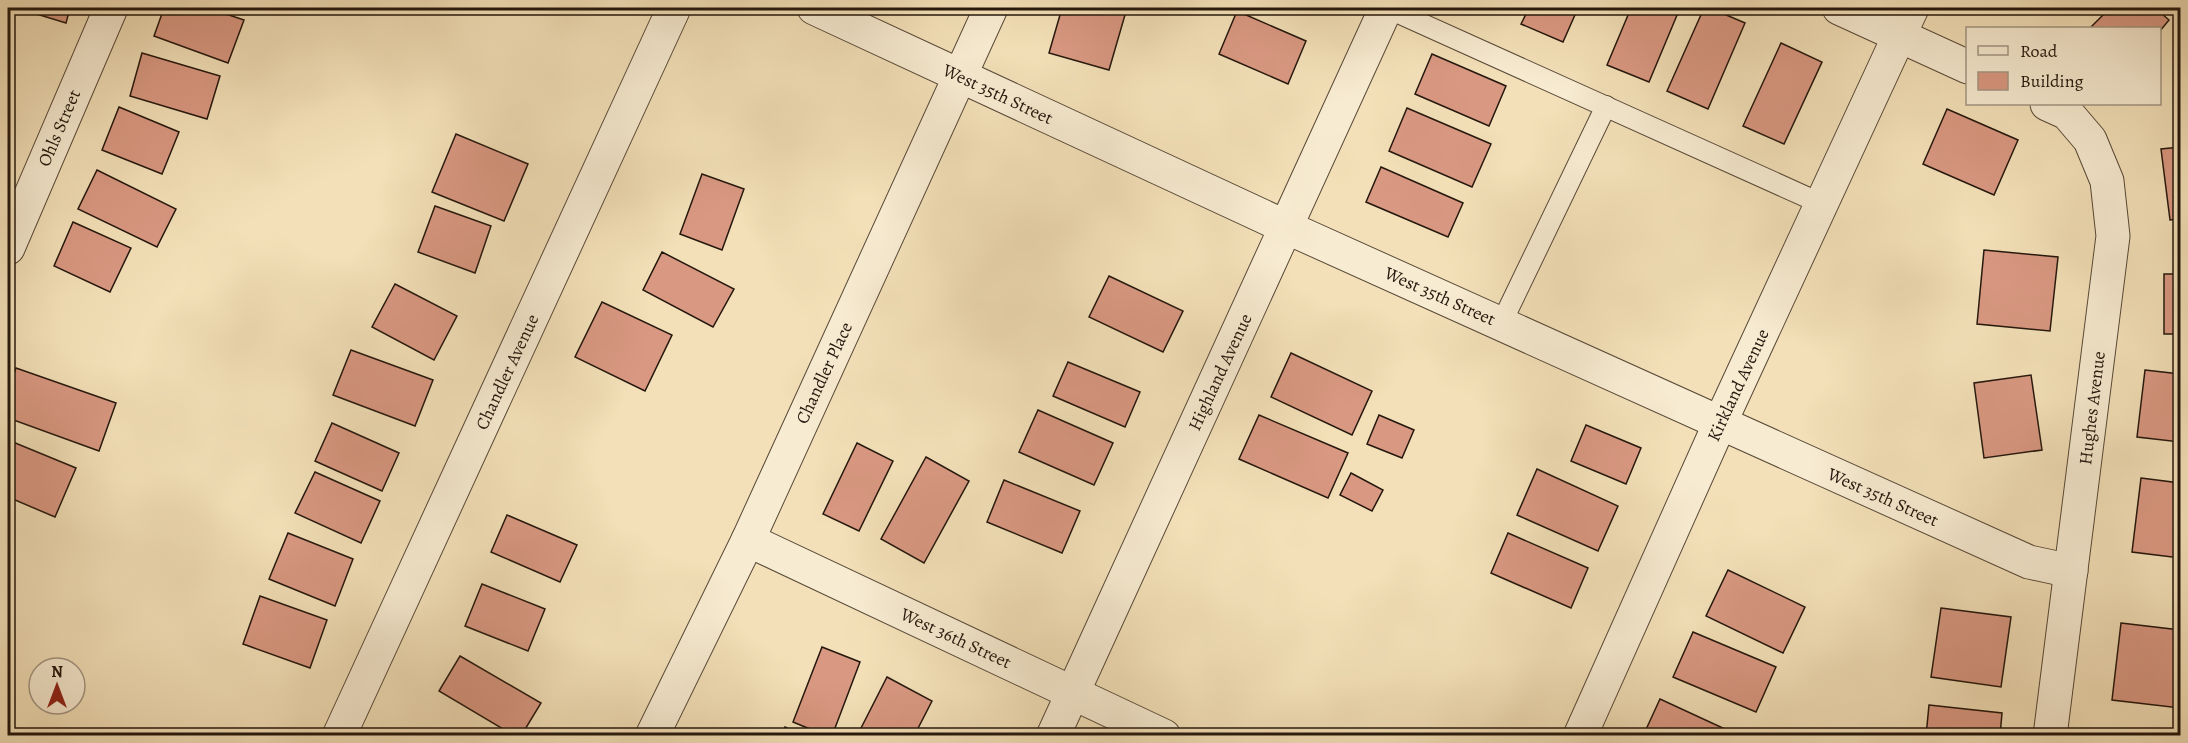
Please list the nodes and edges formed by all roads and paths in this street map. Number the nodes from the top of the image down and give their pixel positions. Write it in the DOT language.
graph roads {
  1 [pos="111,8"];
  2 [pos="674,8"];
  3 [pos="814,8"];
  4 [pos="991,8"];
  5 [pos="1386,8"];
  6 [pos="1839,8"];
  7 [pos="1906,22"];
  8 [pos="1966,66"];
  9 [pos="960,76"];
  10 [pos="2050,105"];
  11 [pos="1606,106"];
  12 [pos="1822,204"];
  13 [pos="1286,227"];
  14 [pos="8,248"];
  15 [pos="1501,324"];
  16 [pos="1720,423"];
  17 [pos="748,540"];
  18 [pos="2071,571"];
  19 [pos="1072,693"];
  20 [pos="339,735"];
  21 [pos="652,735"];
  22 [pos="1053,735"];
  23 [pos="1164,735"];
  24 [pos="1580,735"];
  25 [pos="2050,735"];
  1 -- 14 [label="street, Ohls Street"];
  2 -- 20 [label="street, Chandler Avenue"];
  3 -- 9 [label="street, West 35th Street"];
  4 -- 9 [label="street, Chandler Place"];
  5 -- 11 [label="lane"];
  5 -- 13 [label="street, Highland Avenue"];
  6 -- 7 [label="street"];
  7 -- 8 [label="street"];
  7 -- 12 [label="street, Kirkland Avenue"];
  9 -- 13 [label="street, West 35th Street"];
  9 -- 17 [label="street, Chandler Place"];
  10 -- 18 [label="street, Hughes Avenue"];
  11 -- 12 [label="lane"];
  11 -- 15 [label="lane"];
  12 -- 16 [label="street, Kirkland Avenue"];
  13 -- 15 [label="street, West 35th Street"];
  13 -- 19 [label="street, Highland Avenue"];
  15 -- 16 [label="street, West 35th Street"];
  16 -- 18 [label="street, West 35th Street"];
  16 -- 24 [label="street, Kirkland Avenue"];
  17 -- 19 [label="street, West 36th Street"];
  17 -- 21 [label="street, Chandler Place"];
  18 -- 25 [label="street, Hughes Avenue"];
  19 -- 22 [label="street, Highland Avenue"];
  19 -- 23 [label="street, West 36th Street"];
}
